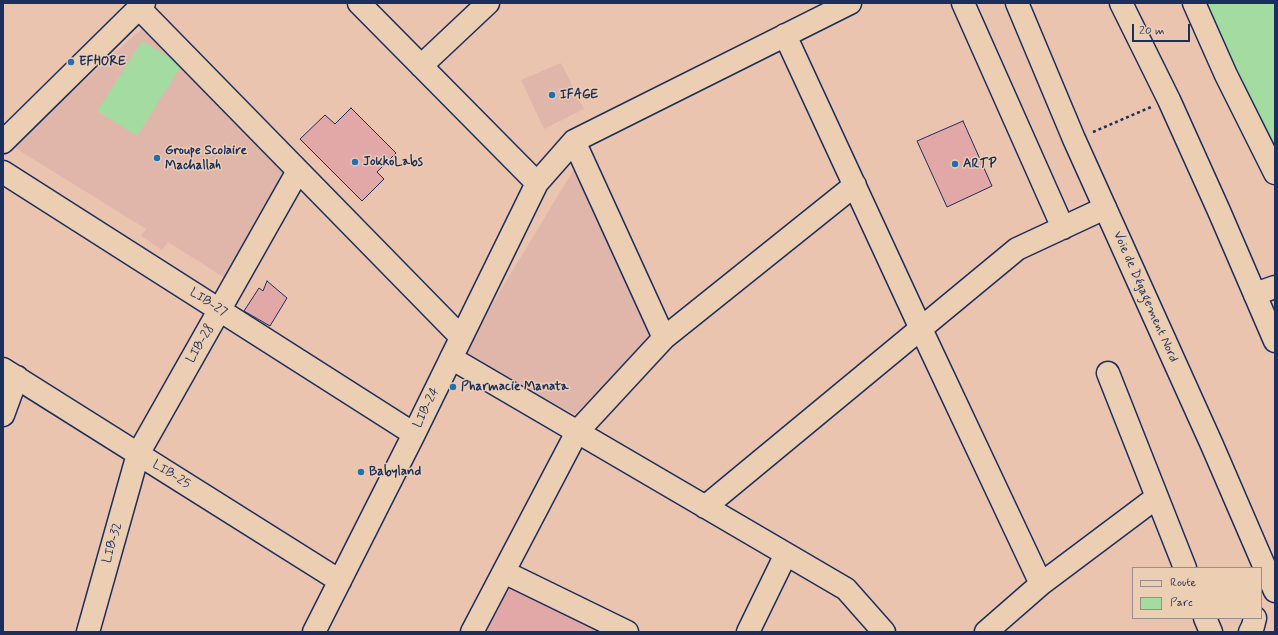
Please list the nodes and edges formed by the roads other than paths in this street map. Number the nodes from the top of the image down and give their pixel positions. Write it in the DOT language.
graph roads {
  1 [pos="360,3"];
  2 [pos="488,3"];
  3 [pos="850,3"];
  4 [pos="963,3"];
  5 [pos="1010,3"];
  6 [pos="1017,3"];
  7 [pos="1121,3"];
  8 [pos="1194,3"];
  9 [pos="142,5"];
  10 [pos="1030,34"];
  11 [pos="785,35"];
  12 [pos="421,66"];
  13 [pos="574,141"];
  14 [pos="3,142"];
  15 [pos="298,171"];
  16 [pos="3,172"];
  17 [pos="1275,173"];
  18 [pos="537,183"];
  19 [pos="854,184"];
  20 [pos="1105,208"];
  21 [pos="1063,228"];
  22 [pos="1275,286"];
  23 [pos="1255,294"];
  24 [pos="220,310"];
  25 [pos="921,329"];
  26 [pos="461,337"];
  27 [pos="664,338"];
  28 [pos="1275,341"];
  29 [pos="451,358"];
  30 [pos="10,373"];
  31 [pos="1108,373"];
  32 [pos="3,415"];
  33 [pos="577,432"];
  34 [pos="414,434"];
  35 [pos="138,454"];
  36 [pos="1157,497"];
  37 [pos="705,507"];
  38 [pos="786,554"];
  39 [pos="1260,563"];
  40 [pos="1185,567"];
  41 [pos="504,572"];
  42 [pos="340,581"];
  43 [pos="1041,584"];
  44 [pos="1275,591"];
  45 [pos="1205,619"];
  46 [pos="1255,619"];
  47 [pos="88,632"];
  48 [pos="314,632"];
  49 [pos="472,632"];
  50 [pos="627,632"];
  51 [pos="748,632"];
  52 [pos="884,632"];
  53 [pos="986,632"];
  54 [pos="1211,632"];
  55 [pos="1250,632"];
  1 -- 12 [label="main road"];
  2 -- 12 [label="main road"];
  3 -- 11 [label="main road"];
  4 -- 21 [label="main road"];
  5 -- 10 [label="main road"];
  6 -- 10 [label="main road, Voie de Dégagement Nord"];
  7 -- 23 [label="main road"];
  8 -- 17 [label="main road"];
  9 -- 14 [label="main road"];
  9 -- 15 [label="main road"];
  10 -- 20 [label="main road, Voie de Dégagement Nord"];
  11 -- 13 [label="main road"];
  11 -- 19 [label="main road"];
  12 -- 18 [label="main road"];
  13 -- 18 [label="main road, LIB-24"];
  13 -- 27 [label="main road"];
  15 -- 24 [label="main road, LIB-28"];
  15 -- 26 [label="main road"];
  16 -- 24 [label="main road, LIB-27"];
  18 -- 26 [label="main road, LIB-24"];
  19 -- 25 [label="main road"];
  19 -- 27 [label="main road"];
  20 -- 21 [label="main road"];
  20 -- 39 [label="main road, Voie de Dégagement Nord"];
  21 -- 25 [label="main road"];
  22 -- 23 [label="main road"];
  23 -- 28 [label="main road"];
  24 -- 34 [label="main road, LIB-27"];
  24 -- 35 [label="main road, LIB-28"];
  25 -- 37 [label="main road"];
  25 -- 43 [label="main road"];
  26 -- 29 [label="main road, LIB-24"];
  27 -- 33 [label="main road"];
  29 -- 33 [label="main road"];
  29 -- 34 [label="main road, LIB-24"];
  30 -- 32 [label="main road"];
  30 -- 35 [label="main road, LIB-25"];
  31 -- 36 [label="main road"];
  33 -- 37 [label="main road"];
  33 -- 41 [label="main road"];
  34 -- 42 [label="main road, LIB-24"];
  35 -- 42 [label="main road, LIB-25"];
  35 -- 47 [label="main road, LIB-32"];
  36 -- 40 [label="main road"];
  36 -- 43 [label="main road"];
  37 -- 38 [label="main road"];
  38 -- 51 [label="main road"];
  38 -- 52 [label="main road"];
  39 -- 44 [label="main road, Voie de Dégagement Nord"];
  41 -- 49 [label="main road"];
  41 -- 50 [label="main road"];
  42 -- 48 [label="main road, LIB-24"];
  43 -- 53 [label="main road"];
  45 -- 54 [label="main road"];
  46 -- 55 [label="main road"];
}
